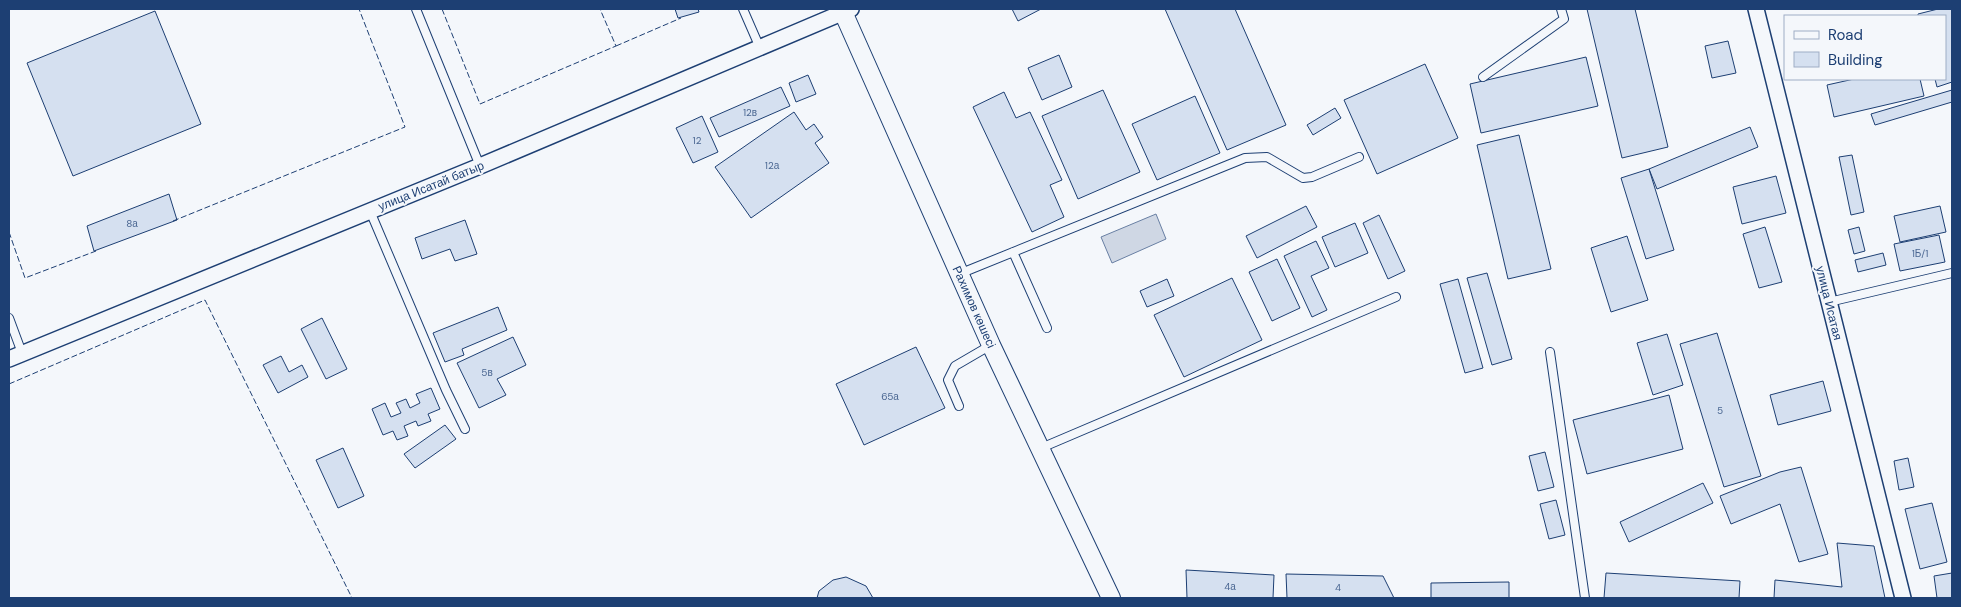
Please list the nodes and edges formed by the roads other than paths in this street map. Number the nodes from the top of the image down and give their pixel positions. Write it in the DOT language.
graph roads {
  1 [pos="416,9"];
  2 [pos="743,9"];
  3 [pos="1561,9"];
  4 [pos="1756,9"];
  5 [pos="847,11"];
  6 [pos="760,48"];
  7 [pos="1483,77"];
  8 [pos="1359,157"];
  9 [pos="480,166"];
  10 [pos="370,211"];
  11 [pos="1013,252"];
  12 [pos="1952,273"];
  13 [pos="960,274"];
  14 [pos="1396,297"];
  15 [pos="1829,302"];
  16 [pos="9,318"];
  17 [pos="1047,328"];
  18 [pos="991,345"];
  19 [pos="1550,352"];
  20 [pos="16,356"];
  21 [pos="959,406"];
  22 [pos="465,429"];
  23 [pos="1041,448"];
  24 [pos="1112,598"];
  25 [pos="1585,598"];
  26 [pos="1902,598"];
  1 -- 9 [label="lane"];
  2 -- 6 [label="lane"];
  3 -- 7 [label="lane"];
  4 -- 15 [label="street, улица Исатая"];
  5 -- 6 [label="street, улица Исатай батыр"];
  5 -- 13 [label="street, Рахимов көшесі"];
  6 -- 9 [label="street, улица Исатай батыр"];
  8 -- 11 [label="lane"];
  9 -- 10 [label="street, улица Исатай батыр"];
  10 -- 20 [label="street, улица Исатай батыр"];
  10 -- 22 [label="lane"];
  11 -- 13 [label="lane"];
  11 -- 17 [label="lane"];
  12 -- 15 [label="lane"];
  13 -- 18 [label="street, Рахимов көшесі"];
  14 -- 23 [label="lane"];
  15 -- 26 [label="street, улица Исатая"];
  16 -- 20 [label="lane"];
  18 -- 21 [label="lane"];
  18 -- 23 [label="street, Рахимов көшесі"];
  19 -- 25 [label="lane"];
  23 -- 24 [label="street, Рахимов көшесі"];
}
